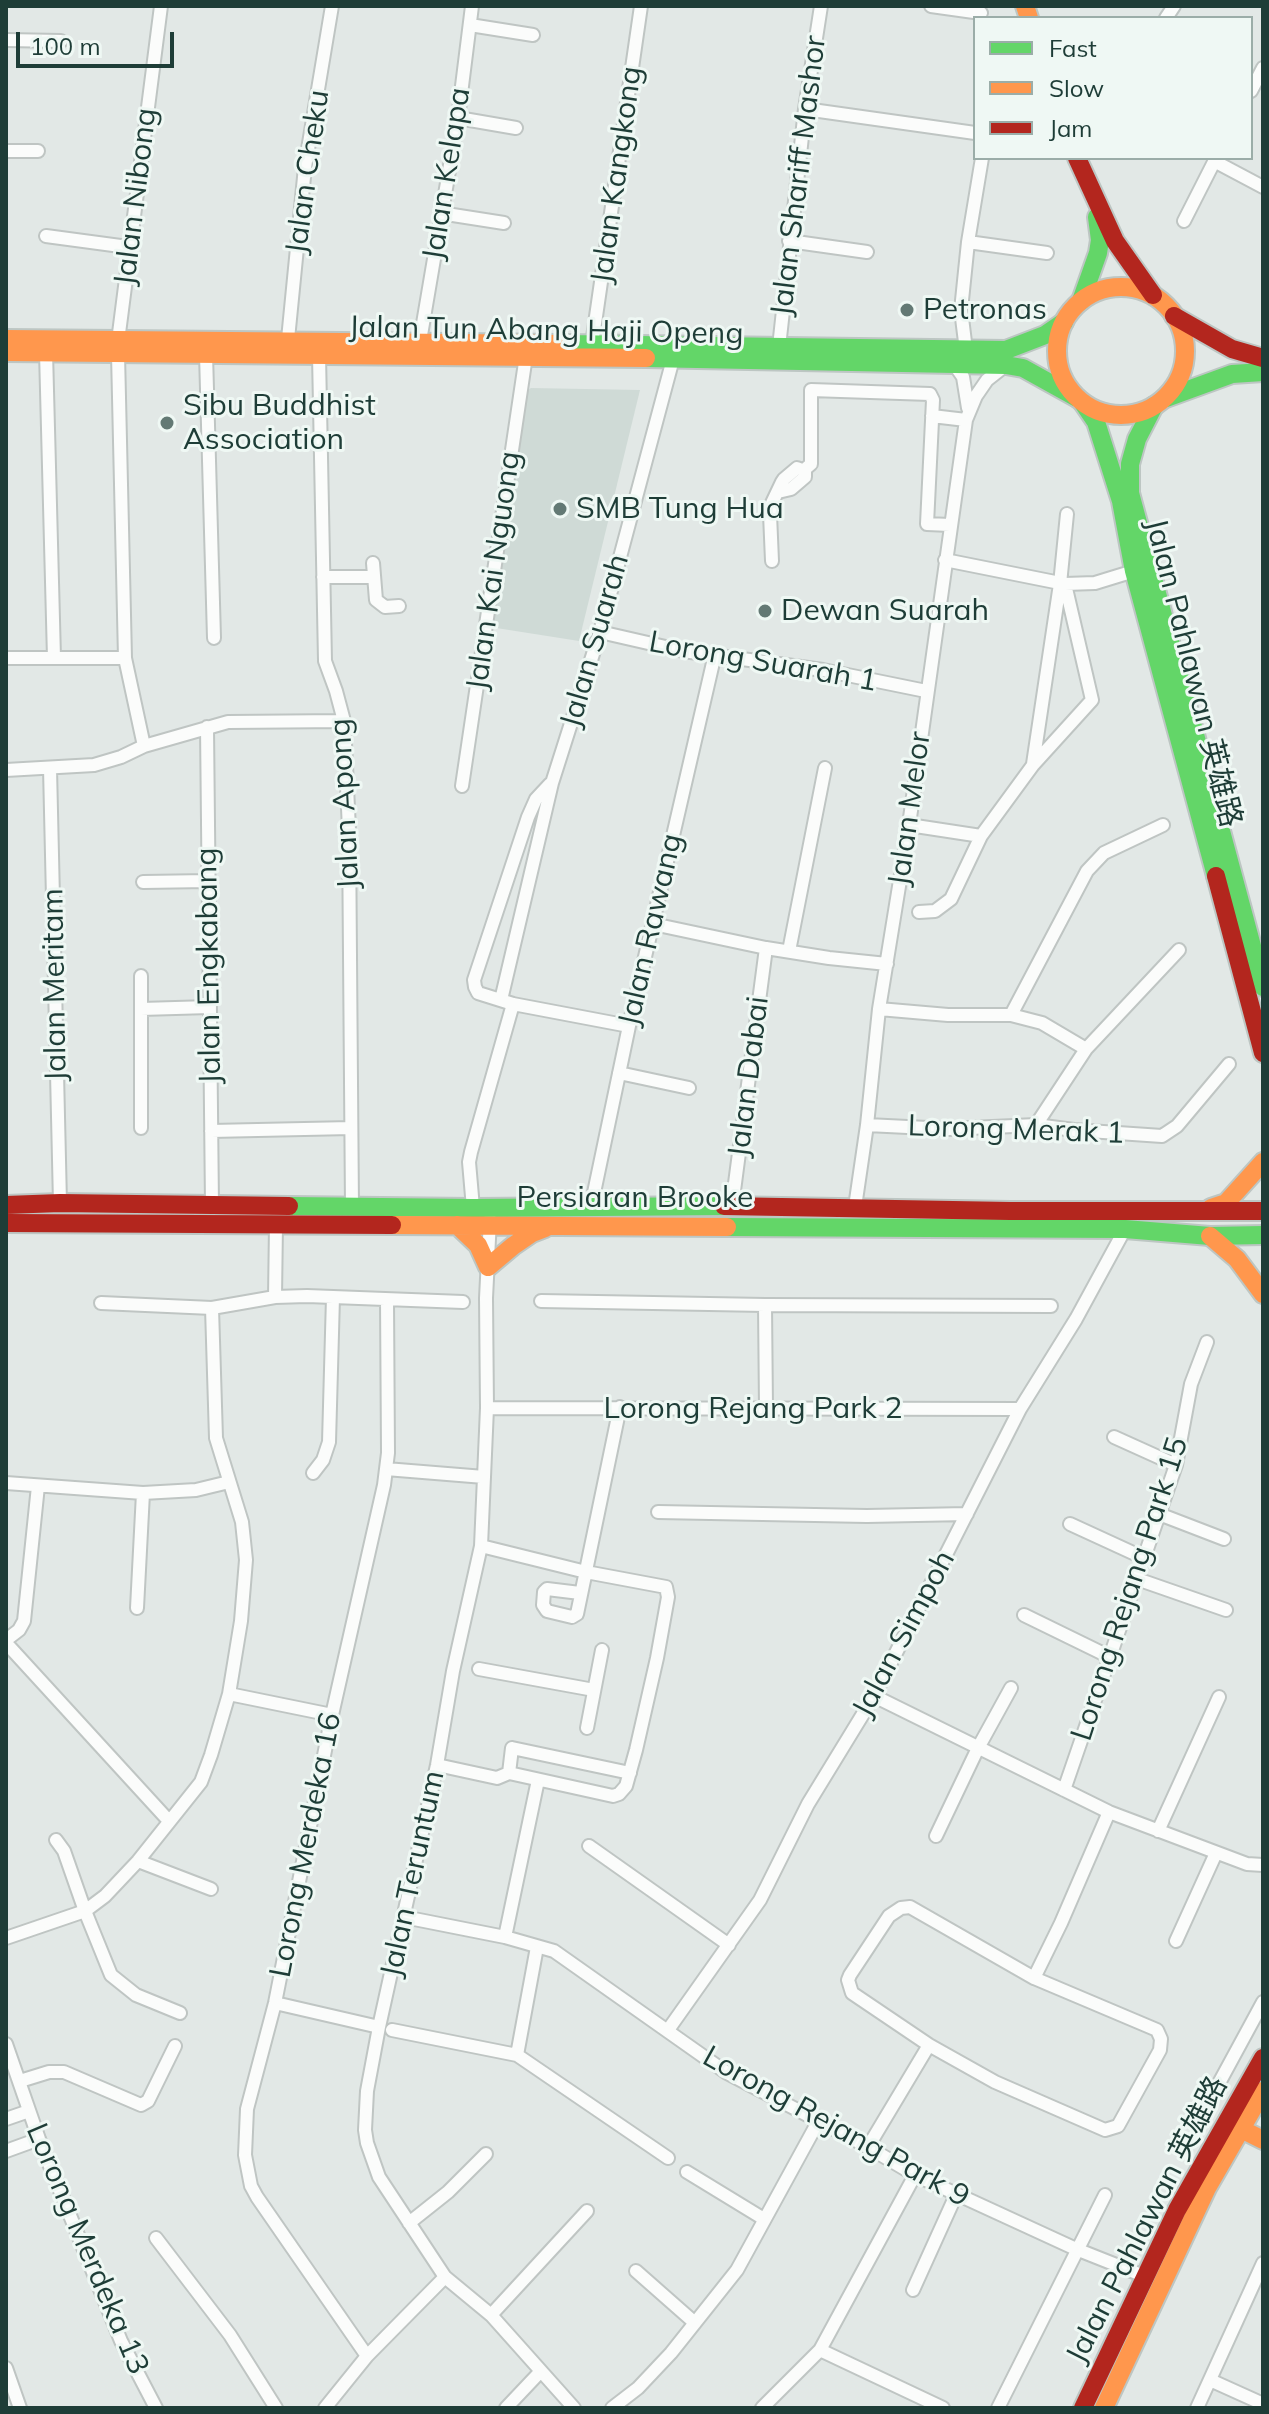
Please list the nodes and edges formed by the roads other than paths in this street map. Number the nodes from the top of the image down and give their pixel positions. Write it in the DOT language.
graph roads {
  1 [pos="161,6"];
  2 [pos="332,6"];
  3 [pos="472,6"];
  4 [pos="641,6"];
  5 [pos="821,6"];
  6 [pos="931,6"];
  7 [pos="981,13"];
  8 [pos="470,25"];
  9 [pos="533,35"];
  10 [pos="6,40"];
  11 [pos="61,41"];
  12 [pos="1263,68"];
  13 [pos="1253,87"];
  14 [pos="805,109"];
  15 [pos="458,118"];
  16 [pos="516,128"];
  17 [pos="973,133"];
  18 [pos="6,151"];
  19 [pos="38,151"];
  20 [pos="982,160"];
  21 [pos="1078,160"];
  22 [pos="1215,160"];
  23 [pos="1263,187"];
  24 [pos="1094,199"];
  25 [pos="440,213"];
  26 [pos="1184,221"];
  27 [pos="504,223"];
  28 [pos="46,236"];
  29 [pos="789,241"];
  30 [pos="968,242"];
  31 [pos="128,247"];
  32 [pos="867,252"];
  33 [pos="1047,253"];
  34 [pos="1155,297"];
  35 [pos="1081,301"];
  36 [pos="1174,316"];
  37 [pos="1064,322"];
  38 [pos="6,339"];
  39 [pos="288,339"];
  40 [pos="420,341"];
  41 [pos="592,344"];
  42 [pos="779,347"];
  43 [pos="118,348"];
  44 [pos="6,352"];
  45 [pos="46,352"];
  46 [pos="206,354"];
  47 [pos="319,355"];
  48 [pos="526,356"];
  49 [pos="960,357"];
  50 [pos="1263,358"];
  51 [pos="673,359"];
  52 [pos="1006,365"];
  53 [pos="1263,372"];
  54 [pos="1080,400"];
  55 [pos="1160,402"];
  56 [pos="932,416"];
  57 [pos="967,416"];
  58 [pos="1067,514"];
  59 [pos="950,525"];
  60 [pos="945,560"];
  61 [pos="772,561"];
  62 [pos="1134,571"];
  63 [pos="323,577"];
  64 [pos="1062,584"];
  65 [pos="399,606"];
  66 [pos="600,632"];
  67 [pos="214,638"];
  68 [pos="715,654"];
  69 [pos="6,658"];
  70 [pos="54,658"];
  71 [pos="125,658"];
  72 [pos="926,691"];
  73 [pos="344,721"];
  74 [pos="207,727"];
  75 [pos="144,746"];
  76 [pos="1033,765"];
  77 [pos="50,768"];
  78 [pos="825,768"];
  79 [pos="6,770"];
  80 [pos="552,783"];
  81 [pos="462,786"];
  82 [pos="909,825"];
  83 [pos="1163,825"];
  84 [pos="981,836"];
  85 [pos="208,881"];
  86 [pos="143,882"];
  87 [pos="919,912"];
  88 [pos="653,924"];
  89 [pos="766,948"];
  90 [pos="1179,950"];
  91 [pos="789,951"];
  92 [pos="887,964"];
  93 [pos="141,976"];
  94 [pos="1263,987"];
  95 [pos="507,1002"];
  96 [pos="210,1007"];
  97 [pos="141,1009"];
  98 [pos="879,1009"];
  99 [pos="1011,1015"];
  100 [pos="629,1026"];
  101 [pos="1086,1049"];
  102 [pos="1263,1053"];
  103 [pos="1229,1064"];
  104 [pos="619,1073"];
  105 [pos="689,1088"];
  106 [pos="867,1125"];
  107 [pos="1036,1125"];
  108 [pos="141,1128"];
  109 [pos="351,1128"];
  110 [pos="211,1131"];
  111 [pos="1263,1162"];
  112 [pos="60,1203"];
  113 [pos="6,1205"];
  114 [pos="212,1206"];
  115 [pos="732,1206"];
  116 [pos="352,1207"];
  117 [pos="591,1207"];
  118 [pos="855,1207"];
  119 [pos="1263,1211"];
  120 [pos="1199,1212"];
  121 [pos="484,1214"];
  122 [pos="6,1223"];
  123 [pos="276,1225"];
  124 [pos="457,1225"];
  125 [pos="549,1227"];
  126 [pos="1125,1229"];
  127 [pos="1263,1235"];
  128 [pos="1210,1236"];
  129 [pos="488,1267"];
  130 [pos="1263,1294"];
  131 [pos="275,1297"];
  132 [pos="333,1297"];
  133 [pos="387,1300"];
  134 [pos="541,1301"];
  135 [pos="463,1302"];
  136 [pos="101,1303"];
  137 [pos="765,1305"];
  138 [pos="1051,1306"];
  139 [pos="212,1308"];
  140 [pos="1207,1342"];
  141 [pos="620,1407"];
  142 [pos="487,1408"];
  143 [pos="766,1408"];
  144 [pos="1020,1409"];
  145 [pos="1114,1437"];
  146 [pos="1176,1465"];
  147 [pos="386,1469"];
  148 [pos="313,1473"];
  149 [pos="484,1477"];
  150 [pos="229,1482"];
  151 [pos="6,1483"];
  152 [pos="38,1486"];
  153 [pos="143,1493"];
  154 [pos="658,1512"];
  155 [pos="967,1514"];
  156 [pos="1159,1514"];
  157 [pos="1070,1524"];
  158 [pos="1224,1539"];
  159 [pos="481,1546"];
  160 [pos="1144,1558"];
  161 [pos="586,1572"];
  162 [pos="1137,1579"];
  163 [pos="580,1593"];
  164 [pos="137,1608"];
  165 [pos="1226,1610"];
  166 [pos="1024,1615"];
  167 [pos="6,1642"];
  168 [pos="602,1650"];
  169 [pos="1110,1657"];
  170 [pos="479,1669"];
  171 [pos="1011,1688"];
  172 [pos="594,1690"];
  173 [pos="229,1694"];
  174 [pos="874,1696"];
  175 [pos="1219,1697"];
  176 [pos="332,1715"];
  177 [pos="587,1728"];
  178 [pos="978,1748"];
  179 [pos="437,1765"];
  180 [pos="509,1773"];
  181 [pos="630,1773"];
  182 [pos="538,1780"];
  183 [pos="1064,1790"];
  184 [pos="1109,1812"];
  185 [pos="169,1821"];
  186 [pos="1158,1831"];
  187 [pos="936,1836"];
  188 [pos="56,1840"];
  189 [pos="589,1846"];
  190 [pos="1216,1853"];
  191 [pos="138,1861"];
  192 [pos="1263,1865"];
  193 [pos="211,1889"];
  194 [pos="85,1911"];
  195 [pos="404,1917"];
  196 [pos="505,1937"];
  197 [pos="6,1938"];
  198 [pos="1176,1941"];
  199 [pos="729,1945"];
  200 [pos="537,1947"];
  201 [pos="1034,1978"];
  202 [pos="1263,2002"];
  203 [pos="275,2003"];
  204 [pos="180,2013"];
  205 [pos="379,2027"];
  206 [pos="392,2030"];
  207 [pos="668,2030"];
  208 [pos="6,2044"];
  209 [pos="929,2045"];
  210 [pos="175,2046"];
  211 [pos="517,2055"];
  212 [pos="1263,2058"];
  213 [pos="20,2081"];
  214 [pos="1218,2085"];
  215 [pos="1263,2091"];
  216 [pos="29,2111"];
  217 [pos="6,2119"];
  218 [pos="818,2122"];
  219 [pos="1241,2129"];
  220 [pos="39,2139"];
  221 [pos="1263,2140"];
  222 [pos="868,2147"];
  223 [pos="6,2151"];
  224 [pos="486,2154"];
  225 [pos="668,2158"];
  226 [pos="687,2172"];
  227 [pos="915,2175"];
  228 [pos="956,2195"];
  229 [pos="1105,2195"];
  230 [pos="587,2211"];
  231 [pos="764,2219"];
  232 [pos="409,2223"];
  233 [pos="156,2238"];
  234 [pos="1076,2249"];
  235 [pos="1263,2265"];
  236 [pos="636,2271"];
  237 [pos="1144,2276"];
  238 [pos="445,2277"];
  239 [pos="913,2290"];
  240 [pos="491,2315"];
  241 [pos="695,2323"];
  242 [pos="820,2350"];
  243 [pos="367,2356"];
  244 [pos="6,2368"];
  245 [pos="541,2371"];
  246 [pos="1210,2380"];
  247 [pos="1261,2403"];
  248 [pos="20,2408"];
  249 [pos="156,2408"];
  250 [pos="276,2408"];
  251 [pos="325,2408"];
  252 [pos="506,2408"];
  253 [pos="574,2408"];
  254 [pos="612,2408"];
  255 [pos="762,2408"];
  256 [pos="943,2408"];
  257 [pos="998,2408"];
  258 [pos="1083,2408"];
  259 [pos="1104,2408"];
  260 [pos="1197,2408"];
  1 -- 31 [label="street, Jalan Nibong"];
  2 -- 39 [label="street, Jalan Cheku"];
  3 -- 8 [label="street, Jalan Kelapa"];
  4 -- 41 [label="street, Jalan Kangkong"];
  5 -- 14 [label="street, Jalan Shariff Mashor"];
  6 -- 7 [label="street"];
  8 -- 9 [label="street"];
  8 -- 15 [label="street, Jalan Kelapa"];
  10 -- 11 [label="street"];
  12 -- 13 [label="street"];
  14 -- 17 [label="street"];
  14 -- 29 [label="street, Jalan Shariff Mashor"];
  15 -- 16 [label="street"];
  15 -- 25 [label="street, Jalan Kelapa"];
  18 -- 19 [label="street"];
  20 -- 30 [label="street, Jalan Melor"];
  21 -- 24 [label="main road"];
  22 -- 23 [label="street"];
  22 -- 26 [label="street"];
  24 -- 34 [label="main road"];
  24 -- 35 [label="main road"];
  25 -- 27 [label="street"];
  25 -- 40 [label="street, Jalan Kelapa"];
  28 -- 31 [label="street"];
  29 -- 32 [label="street"];
  29 -- 42 [label="street, Jalan Shariff Mashor"];
  30 -- 33 [label="street"];
  30 -- 49 [label="street, Jalan Melor"];
  31 -- 43 [label="street, Jalan Nibong"];
  34 -- 35 [label="main road"];
  34 -- 36 [label="main road"];
  35 -- 37 [label="main road"];
  36 -- 50 [label="main road"];
  36 -- 55 [label="main road"];
  37 -- 49 [label="main road, Jalan Tun Abang Haji Openg"];
  37 -- 54 [label="main road"];
  38 -- 43 [label="main road, Jalan Tun Abang Haji Openg"];
  39 -- 40 [label="main road, Jalan Tun Abang Haji Openg"];
  39 -- 43 [label="main road, Jalan Tun Abang Haji Openg"];
  40 -- 41 [label="main road, Jalan Tun Abang Haji Openg"];
  41 -- 42 [label="main road, Jalan Tun Abang Haji Openg"];
  42 -- 49 [label="main road, Jalan Tun Abang Haji Openg"];
  43 -- 45 [label="main road, Jalan Tun Abang Haji Openg"];
  43 -- 46 [label="main road, Jalan Tun Abang Haji Openg"];
  43 -- 71 [label="street, Jalan Nibong"];
  44 -- 45 [label="main road, Jalan Tun Abang Haji Openg"];
  45 -- 70 [label="street"];
  46 -- 47 [label="main road, Jalan Tun Abang Haji Openg"];
  46 -- 67 [label="street"];
  47 -- 48 [label="main road, Jalan Tun Abang Haji Openg"];
  47 -- 63 [label="street, Jalan Apong"];
  48 -- 51 [label="main road, Jalan Tun Abang Haji Openg"];
  48 -- 81 [label="street, Jalan Kai Nguong"];
  49 -- 51 [label="main road, Jalan Tun Abang Haji Openg"];
  49 -- 52 [label="main road, Jalan Tun Abang Haji Openg"];
  49 -- 57 [label="street, Jalan Melor"];
  51 -- 66 [label="street, Jalan Suarah"];
  52 -- 54 [label="main road, Jalan Tun Abang Haji Openg"];
  52 -- 57 [label="street, Jalan Melor"];
  53 -- 55 [label="main road"];
  54 -- 55 [label="main road"];
  54 -- 62 [label="main road, Jalan Pahlawan 英雄路"];
  55 -- 94 [label="main road, Jalan Pahlawan 英雄路"];
  56 -- 57 [label="street"];
  56 -- 59 [label="street"];
  56 -- 61 [label="street"];
  57 -- 59 [label="street, Jalan Melor"];
  58 -- 64 [label="street"];
  59 -- 60 [label="street, Jalan Melor"];
  60 -- 64 [label="street"];
  60 -- 72 [label="street, Jalan Melor"];
  62 -- 64 [label="street"];
  62 -- 102 [label="main road, Jalan Pahlawan 英雄路"];
  63 -- 65 [label="street"];
  63 -- 73 [label="street, Jalan Apong"];
  64 -- 76 [label="street"];
  64 -- 76 [label="street"];
  66 -- 68 [label="street, Lorong Suarah 1"];
  66 -- 80 [label="street, Jalan Suarah"];
  68 -- 72 [label="street, Lorong Suarah 1"];
  68 -- 88 [label="street, Jalan Rawang"];
  69 -- 70 [label="street"];
  70 -- 71 [label="street"];
  71 -- 75 [label="street, Jalan Nibong"];
  72 -- 82 [label="street, Jalan Melor"];
  73 -- 74 [label="street"];
  73 -- 109 [label="street, Jalan Apong"];
  74 -- 75 [label="street"];
  74 -- 85 [label="street, Jalan Engkabang"];
  75 -- 77 [label="street"];
  76 -- 84 [label="street"];
  77 -- 79 [label="street"];
  77 -- 112 [label="street, Jalan Meritam"];
  78 -- 91 [label="street"];
  80 -- 95 [label="street, Jalan Suarah"];
  80 -- 95 [label="street, Jalan Suarah"];
  82 -- 84 [label="street"];
  82 -- 92 [label="street, Jalan Melor"];
  83 -- 99 [label="street"];
  84 -- 87 [label="street"];
  85 -- 86 [label="street"];
  85 -- 96 [label="street, Jalan Engkabang"];
  88 -- 89 [label="street"];
  88 -- 100 [label="street, Jalan Rawang"];
  89 -- 91 [label="street"];
  89 -- 115 [label="street, Jalan Dabai"];
  90 -- 101 [label="street"];
  91 -- 92 [label="street"];
  92 -- 98 [label="street, Jalan Melor"];
  93 -- 97 [label="street"];
  95 -- 100 [label="street, Jalan Suarah"];
  95 -- 121 [label="street, Jalan Teruntum"];
  96 -- 97 [label="street"];
  96 -- 110 [label="street, Jalan Engkabang"];
  97 -- 108 [label="street"];
  98 -- 99 [label="street"];
  98 -- 106 [label="street, Jalan Melor"];
  99 -- 101 [label="street"];
  100 -- 104 [label="street, Jalan Rawang"];
  101 -- 107 [label="street"];
  103 -- 107 [label="street, Lorong Merak 1"];
  104 -- 105 [label="street"];
  104 -- 117 [label="street, Jalan Rawang"];
  106 -- 107 [label="street, Lorong Merak 1"];
  106 -- 118 [label="street, Jalan Melor"];
  109 -- 110 [label="street"];
  109 -- 116 [label="street, Jalan Apong"];
  110 -- 114 [label="street, Jalan Engkabang"];
  111 -- 120 [label="main road"];
  112 -- 113 [label="main road, Persiaran Brooke"];
  112 -- 114 [label="main road, Persiaran Brooke"];
  114 -- 116 [label="main road, Persiaran Brooke"];
  115 -- 117 [label="main road, Persiaran Brooke"];
  115 -- 118 [label="main road, Persiaran Brooke"];
  116 -- 121 [label="main road, Persiaran Brooke"];
  117 -- 121 [label="main road, Persiaran Brooke"];
  118 -- 120 [label="main road, Persiaran Brooke"];
  119 -- 120 [label="main road, Persiaran Brooke"];
  121 -- 124 [label="main road, Persiaran Brooke"];
  121 -- 125 [label="main road, Persiaran Brooke"];
  121 -- 129 [label="street, Jalan Teruntum"];
  122 -- 123 [label="main road, Persiaran Brooke"];
  123 -- 124 [label="main road, Persiaran Brooke"];
  123 -- 131 [label="street"];
  124 -- 129 [label="main road"];
  125 -- 126 [label="main road, Persiaran Brooke"];
  125 -- 129 [label="main road"];
  126 -- 128 [label="main road, Persiaran Brooke"];
  126 -- 144 [label="street, Jalan Simpoh"];
  127 -- 128 [label="main road, Persiaran Brooke"];
  128 -- 130 [label="main road"];
  129 -- 142 [label="street, Jalan Teruntum"];
  131 -- 132 [label="street"];
  131 -- 139 [label="street"];
  132 -- 133 [label="street"];
  132 -- 148 [label="street"];
  133 -- 135 [label="street"];
  133 -- 147 [label="street, Lorong Merdeka 16"];
  134 -- 137 [label="street"];
  136 -- 139 [label="street"];
  137 -- 138 [label="street"];
  137 -- 143 [label="street"];
  139 -- 150 [label="street"];
  140 -- 146 [label="street, Lorong Rejang Park 15"];
  141 -- 142 [label="street, Lorong Rejang Park 2"];
  141 -- 143 [label="street, Lorong Rejang Park 2"];
  141 -- 161 [label="street"];
  142 -- 149 [label="street, Jalan Teruntum"];
  143 -- 144 [label="street, Lorong Rejang Park 2"];
  144 -- 155 [label="street, Jalan Simpoh"];
  145 -- 146 [label="street"];
  146 -- 156 [label="street, Lorong Rejang Park 15"];
  147 -- 149 [label="street"];
  147 -- 176 [label="street, Lorong Merdeka 16"];
  149 -- 159 [label="street, Jalan Teruntum"];
  150 -- 153 [label="street"];
  150 -- 173 [label="street"];
  151 -- 152 [label="street"];
  152 -- 153 [label="street"];
  152 -- 167 [label="street"];
  153 -- 164 [label="street"];
  154 -- 155 [label="street"];
  155 -- 174 [label="street, Jalan Simpoh"];
  156 -- 158 [label="street"];
  156 -- 160 [label="street, Lorong Rejang Park 15"];
  157 -- 160 [label="street"];
  159 -- 161 [label="street"];
  159 -- 179 [label="street, Jalan Teruntum"];
  160 -- 162 [label="street, Lorong Rejang Park 15"];
  161 -- 163 [label="street"];
  161 -- 181 [label="street"];
  162 -- 165 [label="street"];
  162 -- 169 [label="street, Lorong Rejang Park 15"];
  166 -- 169 [label="street"];
  167 -- 185 [label="street"];
  168 -- 172 [label="street"];
  169 -- 183 [label="street, Lorong Rejang Park 15"];
  170 -- 172 [label="street"];
  171 -- 178 [label="street"];
  172 -- 177 [label="street"];
  173 -- 176 [label="street"];
  173 -- 185 [label="street"];
  174 -- 178 [label="street"];
  174 -- 199 [label="street, Jalan Simpoh"];
  175 -- 186 [label="street"];
  176 -- 203 [label="street, Lorong Merdeka 16"];
  178 -- 183 [label="street"];
  178 -- 187 [label="street"];
  179 -- 180 [label="street"];
  179 -- 195 [label="street, Jalan Teruntum"];
  180 -- 181 [label="street"];
  180 -- 182 [label="street"];
  181 -- 182 [label="street"];
  182 -- 196 [label="street"];
  183 -- 184 [label="street"];
  184 -- 186 [label="street"];
  184 -- 201 [label="street"];
  185 -- 191 [label="street"];
  186 -- 190 [label="street"];
  188 -- 194 [label="street"];
  189 -- 199 [label="street"];
  190 -- 192 [label="street"];
  190 -- 198 [label="street"];
  191 -- 193 [label="street"];
  191 -- 194 [label="street"];
  194 -- 197 [label="street"];
  194 -- 204 [label="street"];
  195 -- 196 [label="street, Lorong Rejang Park 9"];
  195 -- 205 [label="street, Jalan Teruntum"];
  196 -- 200 [label="street, Lorong Rejang Park 9"];
  199 -- 207 [label="street, Jalan Simpoh"];
  200 -- 207 [label="street, Lorong Rejang Park 9"];
  200 -- 211 [label="street"];
  201 -- 209 [label="street"];
  201 -- 209 [label="street"];
  202 -- 214 [label="street"];
  203 -- 205 [label="street"];
  203 -- 243 [label="street, Lorong Merdeka 16"];
  205 -- 232 [label="street, Jalan Teruntum"];
  206 -- 211 [label="street"];
  207 -- 218 [label="street, Lorong Rejang Park 9"];
  208 -- 213 [label="street, Lorong Merdeka 13"];
  209 -- 222 [label="street"];
  210 -- 213 [label="street"];
  211 -- 225 [label="street"];
  212 -- 237 [label="main road, Jalan Pahlawan 英雄路"];
  213 -- 216 [label="street, Lorong Merdeka 13"];
  215 -- 219 [label="main road, Jalan Pahlawan 英雄路"];
  216 -- 217 [label="street"];
  216 -- 220 [label="street, Lorong Merdeka 13"];
  218 -- 222 [label="street, Lorong Rejang Park 9"];
  218 -- 231 [label="street"];
  219 -- 221 [label="main road"];
  219 -- 259 [label="main road, Jalan Pahlawan 英雄路"];
  220 -- 223 [label="street"];
  220 -- 249 [label="street, Lorong Merdeka 13"];
  222 -- 227 [label="street, Lorong Rejang Park 9"];
  224 -- 232 [label="street"];
  226 -- 231 [label="street"];
  227 -- 228 [label="street, Lorong Rejang Park 9"];
  227 -- 242 [label="street"];
  228 -- 234 [label="street, Lorong Rejang Park 9"];
  228 -- 239 [label="street"];
  229 -- 234 [label="street"];
  230 -- 240 [label="street"];
  231 -- 241 [label="street"];
  232 -- 238 [label="street, Jalan Teruntum"];
  233 -- 250 [label="street"];
  234 -- 237 [label="street, Lorong Rejang Park 9"];
  234 -- 257 [label="street"];
  235 -- 246 [label="street"];
  236 -- 241 [label="street"];
  237 -- 258 [label="main road, Jalan Pahlawan 英雄路"];
  238 -- 240 [label="street, Jalan Teruntum"];
  238 -- 243 [label="street"];
  240 -- 245 [label="street, Jalan Teruntum"];
  241 -- 254 [label="street"];
  242 -- 255 [label="street"];
  242 -- 256 [label="street"];
  243 -- 251 [label="street"];
  244 -- 248 [label="street"];
  245 -- 252 [label="street"];
  245 -- 253 [label="street, Jalan Teruntum"];
  246 -- 247 [label="street"];
  246 -- 260 [label="street"];
}
